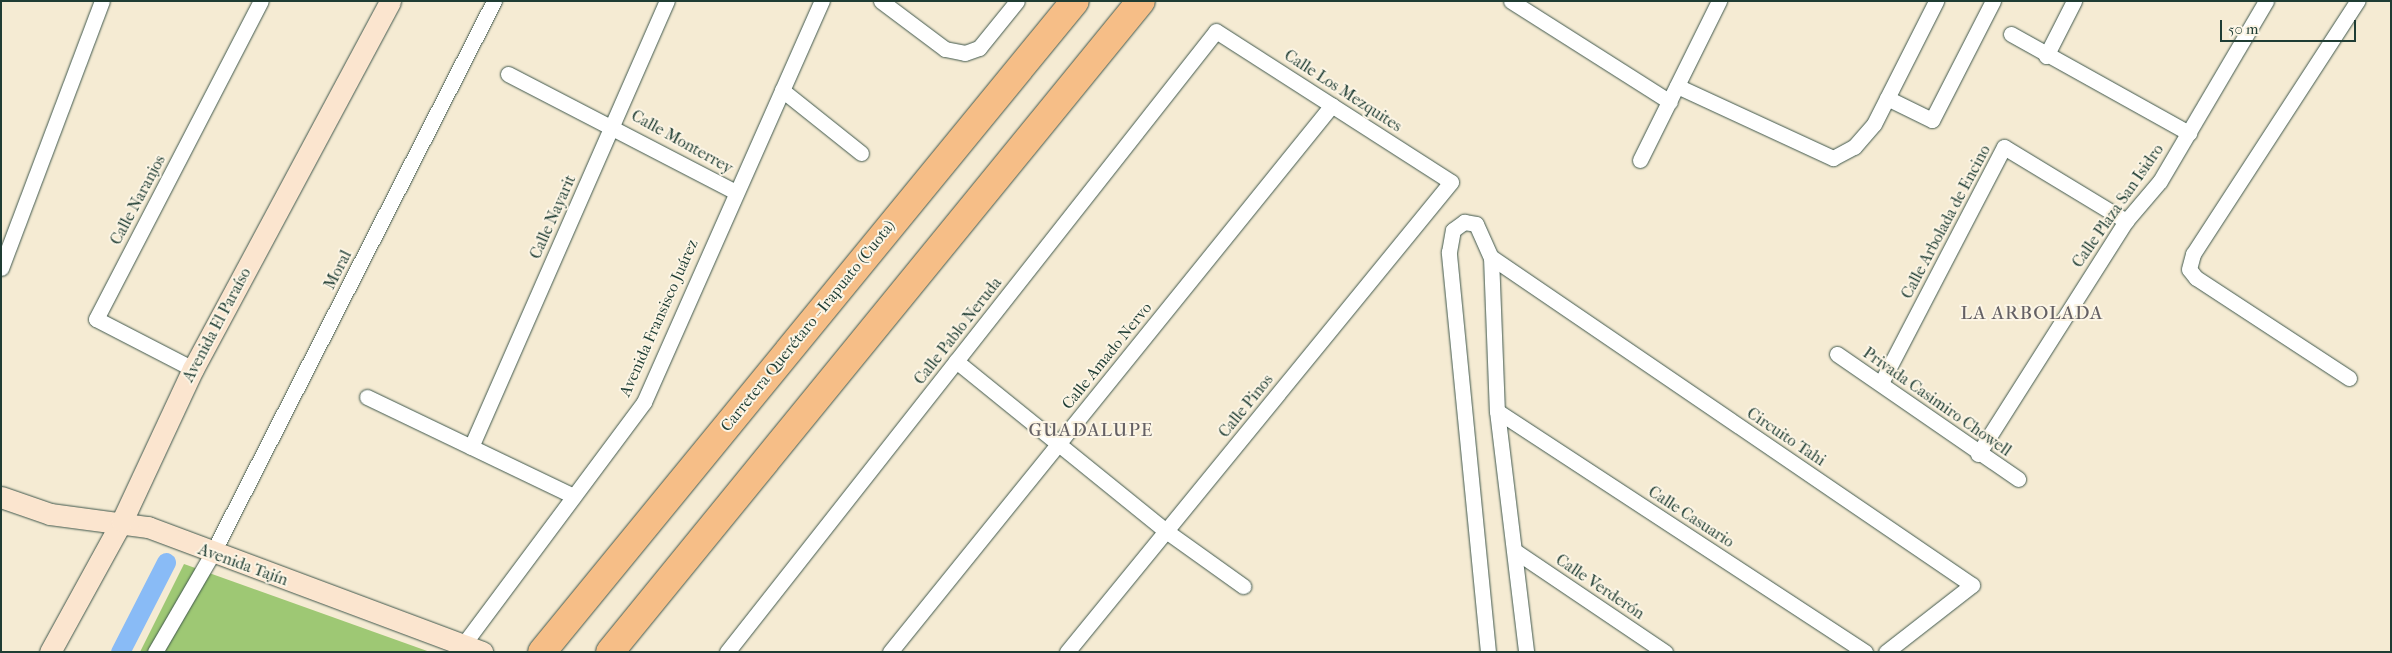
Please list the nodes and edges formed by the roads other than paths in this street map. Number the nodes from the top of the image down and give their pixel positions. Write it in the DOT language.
graph roads {
  1 [pos="102,1"];
  2 [pos="261,1"];
  3 [pos="390,1"];
  4 [pos="494,1"];
  5 [pos="667,1"];
  6 [pos="822,1"];
  7 [pos="881,1"];
  8 [pos="1017,1"];
  9 [pos="1074,1"];
  10 [pos="1141,1"];
  11 [pos="1511,1"];
  12 [pos="1719,1"];
  13 [pos="1936,1"];
  14 [pos="1994,1"];
  15 [pos="2074,1"];
  16 [pos="2266,1"];
  17 [pos="2357,1"];
  18 [pos="1216,31"];
  19 [pos="2011,34"];
  20 [pos="2046,56"];
  21 [pos="508,74"];
  22 [pos="1677,86"];
  23 [pos="782,90"];
  24 [pos="1887,98"];
  25 [pos="1670,102"];
  26 [pos="1332,105"];
  27 [pos="613,124"];
  28 [pos="2189,133"];
  29 [pos="861,153"];
  30 [pos="1640,160"];
  31 [pos="1451,182"];
  32 [pos="734,191"];
  33 [pos="2126,221"];
  34 [pos="1491,257"];
  35 [pos="1,268"];
  36 [pos="1837,354"];
  37 [pos="956,361"];
  38 [pos="193,369"];
  39 [pos="2349,378"];
  40 [pos="1881,383"];
  41 [pos="367,396"];
  42 [pos="1497,411"];
  43 [pos="1058,444"];
  44 [pos="472,447"];
  45 [pos="1978,454"];
  46 [pos="2018,479"];
  47 [pos="574,496"];
  48 [pos="1,497"];
  49 [pos="122,521"];
  50 [pos="1166,531"];
  51 [pos="205,551"];
  52 [pos="1514,551"];
  53 [pos="1243,586"];
  54 [pos="472,648"];
  55 [pos="50,652"];
  56 [pos="155,652"];
  57 [pos="542,652"];
  58 [pos="610,652"];
  59 [pos="727,652"];
  60 [pos="890,652"];
  61 [pos="1067,652"];
  62 [pos="1488,652"];
  63 [pos="1526,652"];
  64 [pos="1665,652"];
  65 [pos="1865,652"];
  66 [pos="1886,652"];
  1 -- 35 [label="street"];
  2 -- 38 [label="street, Calle Naranjos"];
  3 -- 38 [label="street, Avenida El Paraíso"];
  4 -- 51 [label="street, Moral"];
  5 -- 27 [label="street, Calle Nayarit"];
  6 -- 23 [label="street, Avenida Fransisco Juárez"];
  7 -- 8 [label="street"];
  9 -- 57 [label="highway, Carretera Querétaro - Irapuato (Cuota)"];
  10 -- 58 [label="highway"];
  11 -- 25 [label="street"];
  12 -- 22 [label="street"];
  13 -- 24 [label="street"];
  14 -- 24 [label="street"];
  15 -- 20 [label="street"];
  16 -- 28 [label="street, Calle Plaza San Isidro"];
  17 -- 39 [label="street"];
  18 -- 26 [label="street, Calle Los Mezquites"];
  18 -- 37 [label="street, Calle Pablo Neruda"];
  19 -- 20 [label="street"];
  20 -- 28 [label="street"];
  21 -- 27 [label="street, Calle Monterrey"];
  22 -- 24 [label="street"];
  22 -- 25 [label="street"];
  23 -- 29 [label="street"];
  23 -- 32 [label="street, Avenida Fransisco Juárez"];
  25 -- 30 [label="street"];
  26 -- 31 [label="street, Calle Los Mezquites"];
  26 -- 43 [label="street, Calle Amado Nervo"];
  27 -- 32 [label="street, Calle Monterrey"];
  27 -- 44 [label="street, Calle Nayarit"];
  28 -- 33 [label="street, Calle Plaza San Isidro"];
  31 -- 50 [label="street, Calle Pinos"];
  32 -- 47 [label="street, Avenida Fransisco Juárez"];
  33 -- 40 [label="street, Calle Arbolada de Encino"];
  33 -- 45 [label="street, Calle Plaza San Isidro"];
  34 -- 42 [label="street"];
  34 -- 62 [label="street"];
  34 -- 66 [label="street, Circuito Tahi"];
  36 -- 40 [label="street, Privada Casimiro Chowell"];
  37 -- 43 [label="street"];
  37 -- 59 [label="street, Calle Pablo Neruda"];
  38 -- 49 [label="street, Avenida El Paraíso"];
  40 -- 45 [label="street, Privada Casimiro Chowell"];
  41 -- 44 [label="street"];
  42 -- 52 [label="street"];
  42 -- 65 [label="street, Calle Casuario"];
  43 -- 50 [label="street"];
  43 -- 60 [label="street, Calle Amado Nervo"];
  44 -- 47 [label="street"];
  45 -- 46 [label="street, Privada Casimiro Chowell"];
  47 -- 54 [label="street, Avenida Fransisco Juárez"];
  48 -- 49 [label="street, Avenida Tajín"];
  49 -- 51 [label="street, Avenida Tajín"];
  49 -- 55 [label="street, Avenida El Paraíso"];
  50 -- 53 [label="street"];
  50 -- 61 [label="street, Calle Pinos"];
  51 -- 54 [label="street, Avenida Tajín"];
  51 -- 56 [label="street, Moral"];
  52 -- 63 [label="street"];
  52 -- 64 [label="street, Calle Verderón"];
}
